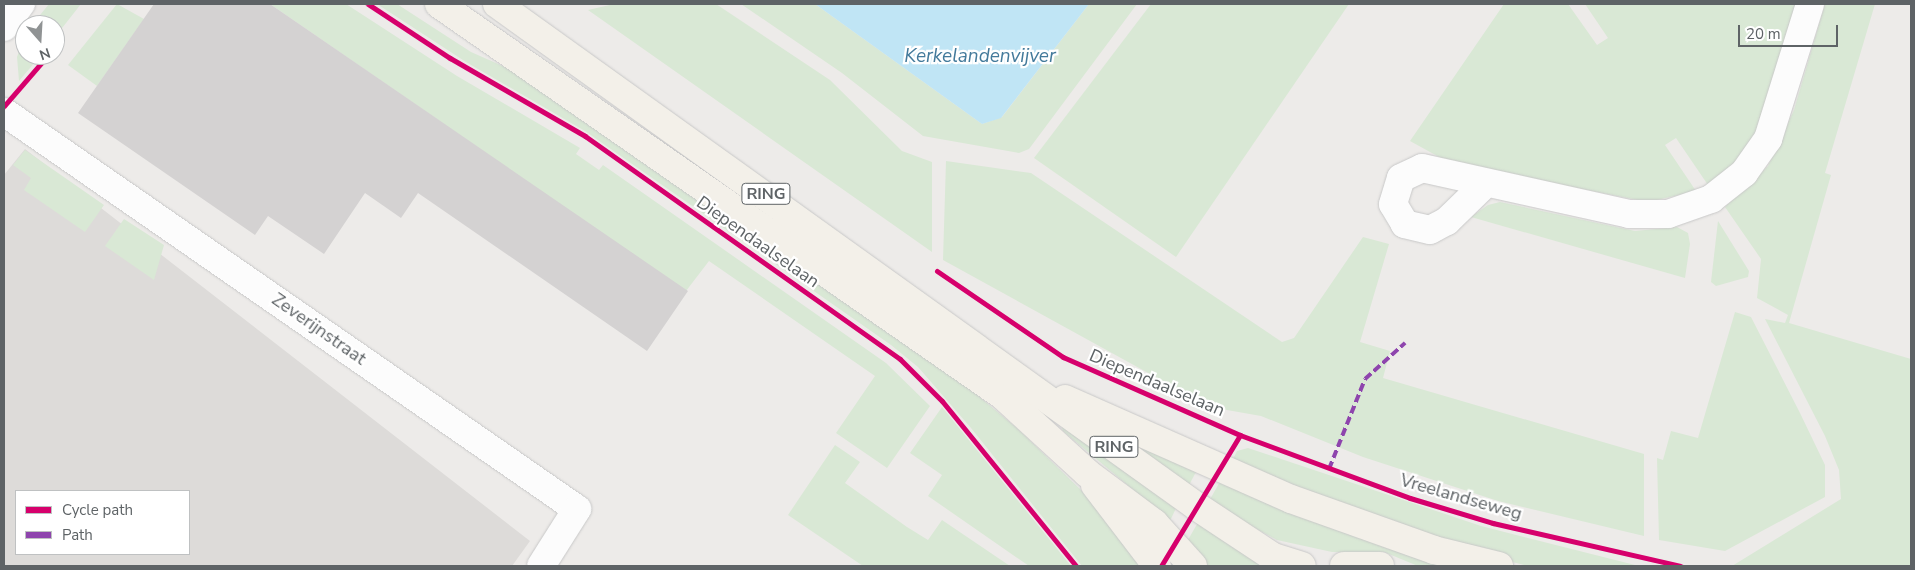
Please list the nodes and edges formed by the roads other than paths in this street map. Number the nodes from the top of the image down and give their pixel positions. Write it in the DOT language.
graph roads {
  1 [pos="21,4"];
  2 [pos="439,4"];
  3 [pos="497,4"];
  4 [pos="1810,4"];
  5 [pos="4,27"];
  6 [pos="4,112"];
  7 [pos="1484,185"];
  8 [pos="1033,386"];
  9 [pos="1087,473"];
  10 [pos="541,566"];
  11 [pos="1156,566"];
  12 [pos="1193,566"];
  13 [pos="1302,566"];
  14 [pos="1344,566"];
  15 [pos="1380,566"];
  16 [pos="1499,566"];
  1 -- 5 [label="street"];
  2 -- 9 [label="main road, Diependaalselaan / RING"];
  3 -- 8 [label="main road, RING"];
  4 -- 7 [label="street"];
  6 -- 10 [label="street, Zeverijnstraat"];
  8 -- 13 [label="main road, RING"];
  8 -- 16 [label="main road"];
  9 -- 11 [label="main road, RING"];
  9 -- 12 [label="main road, Diependaalselaan / RING"];
  14 -- 15 [label="main road"];
}
